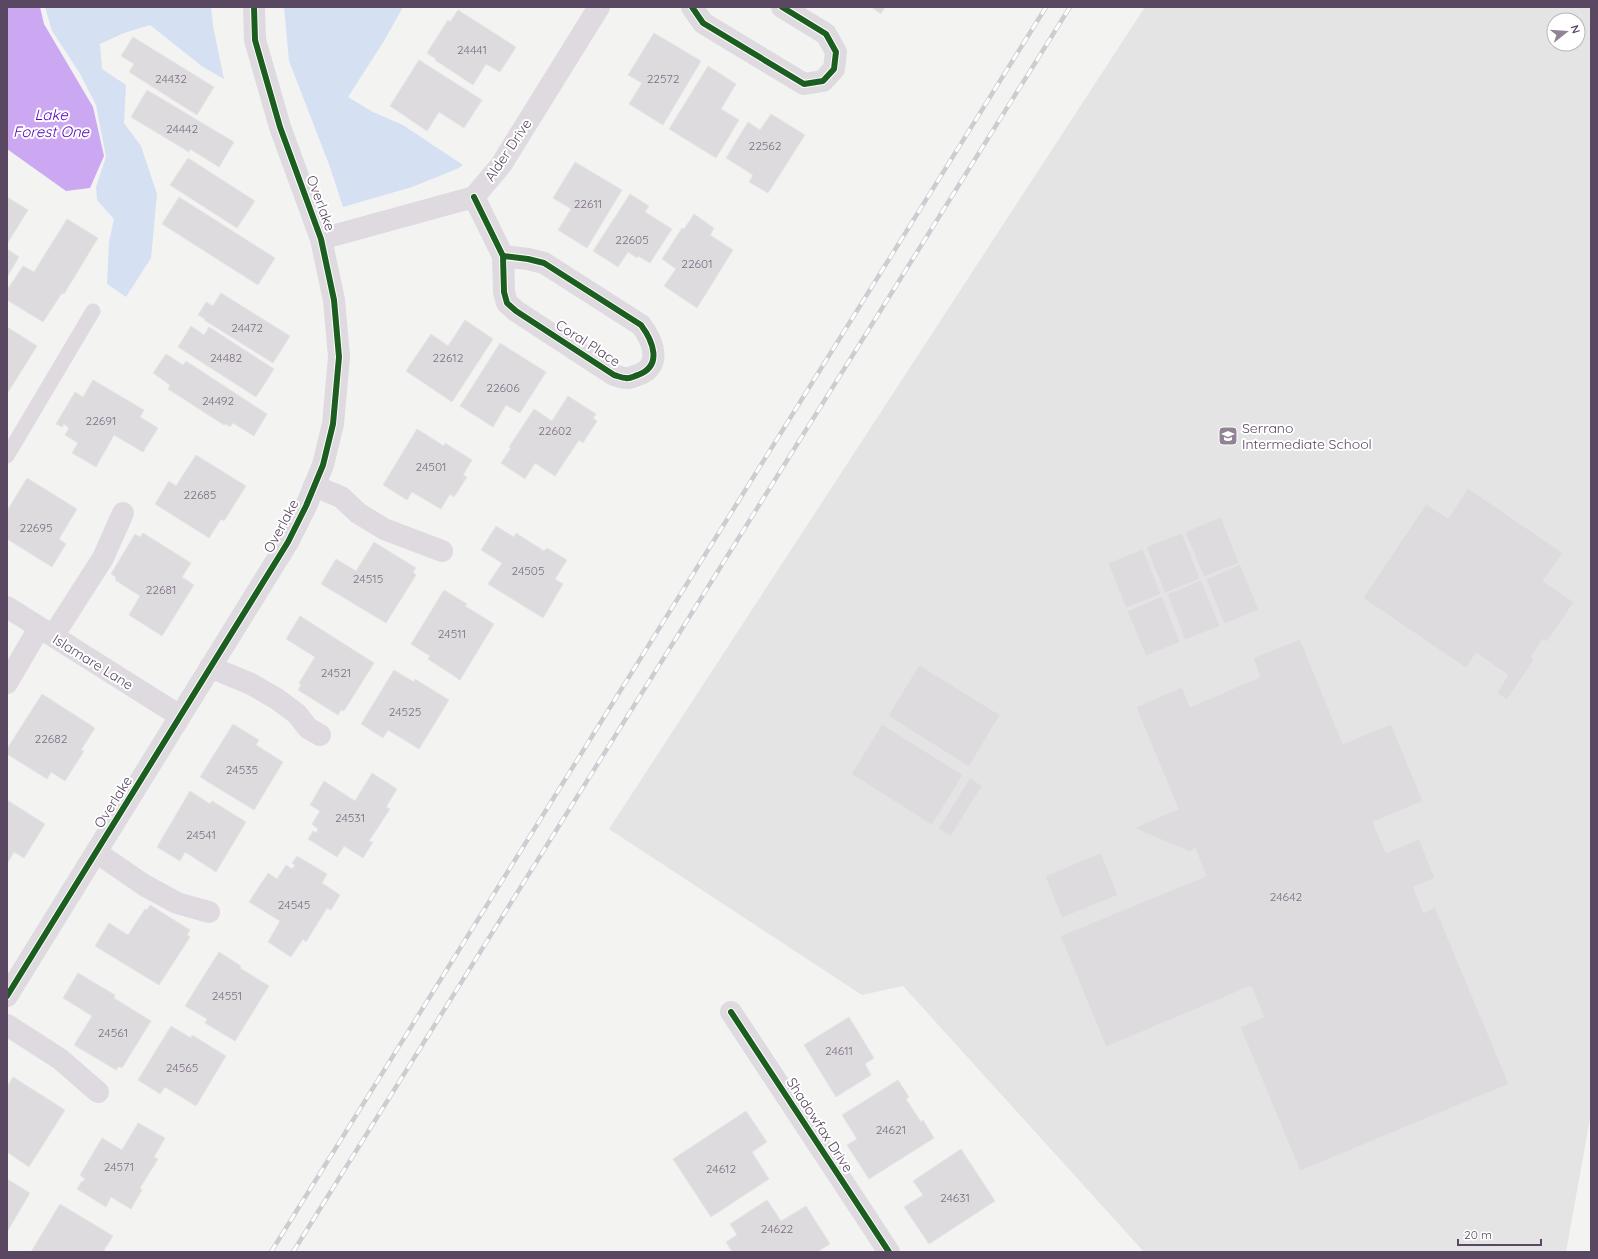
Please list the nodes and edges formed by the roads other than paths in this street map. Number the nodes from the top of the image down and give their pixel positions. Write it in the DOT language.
graph roads {
  1 [pos="254,7"];
  2 [pos="599,7"];
  3 [pos="692,7"];
  4 [pos="782,7"];
  5 [pos="474,197"];
  6 [pos="321,239"];
  7 [pos="503,256"];
  8 [pos="93,311"];
  9 [pos="7,456"];
  10 [pos="314,486"];
  11 [pos="123,513"];
  12 [pos="442,551"];
  13 [pos="7,607"];
  14 [pos="46,632"];
  15 [pos="210,667"];
  16 [pos="7,683"];
  17 [pos="180,716"];
  18 [pos="320,735"];
  19 [pos="96,852"];
  20 [pos="209,912"];
  21 [pos="7,996"];
  22 [pos="731,1012"];
  23 [pos="7,1025"];
  24 [pos="98,1092"];
  25 [pos="889,1252"];
  1 -- 6 [label="street, Overlake"];
  2 -- 5 [label="street, Alder Drive"];
  3 -- 4 [label="street"];
  5 -- 6 [label="street"];
  5 -- 7 [label="street, Coral Place"];
  6 -- 10 [label="street, Overlake"];
  7 -- 7 [label="street, Coral Place"];
  8 -- 9 [label="lane"];
  10 -- 12 [label="street"];
  10 -- 15 [label="street, Overlake"];
  11 -- 14 [label="street"];
  13 -- 14 [label="street, Islamare Lane"];
  14 -- 16 [label="street"];
  14 -- 17 [label="street, Islamare Lane"];
  15 -- 17 [label="street, Overlake"];
  15 -- 18 [label="street"];
  17 -- 19 [label="street, Overlake"];
  19 -- 20 [label="street"];
  19 -- 21 [label="street, Overlake"];
  22 -- 25 [label="street, Shadowfax Drive"];
  23 -- 24 [label="street"];
}
